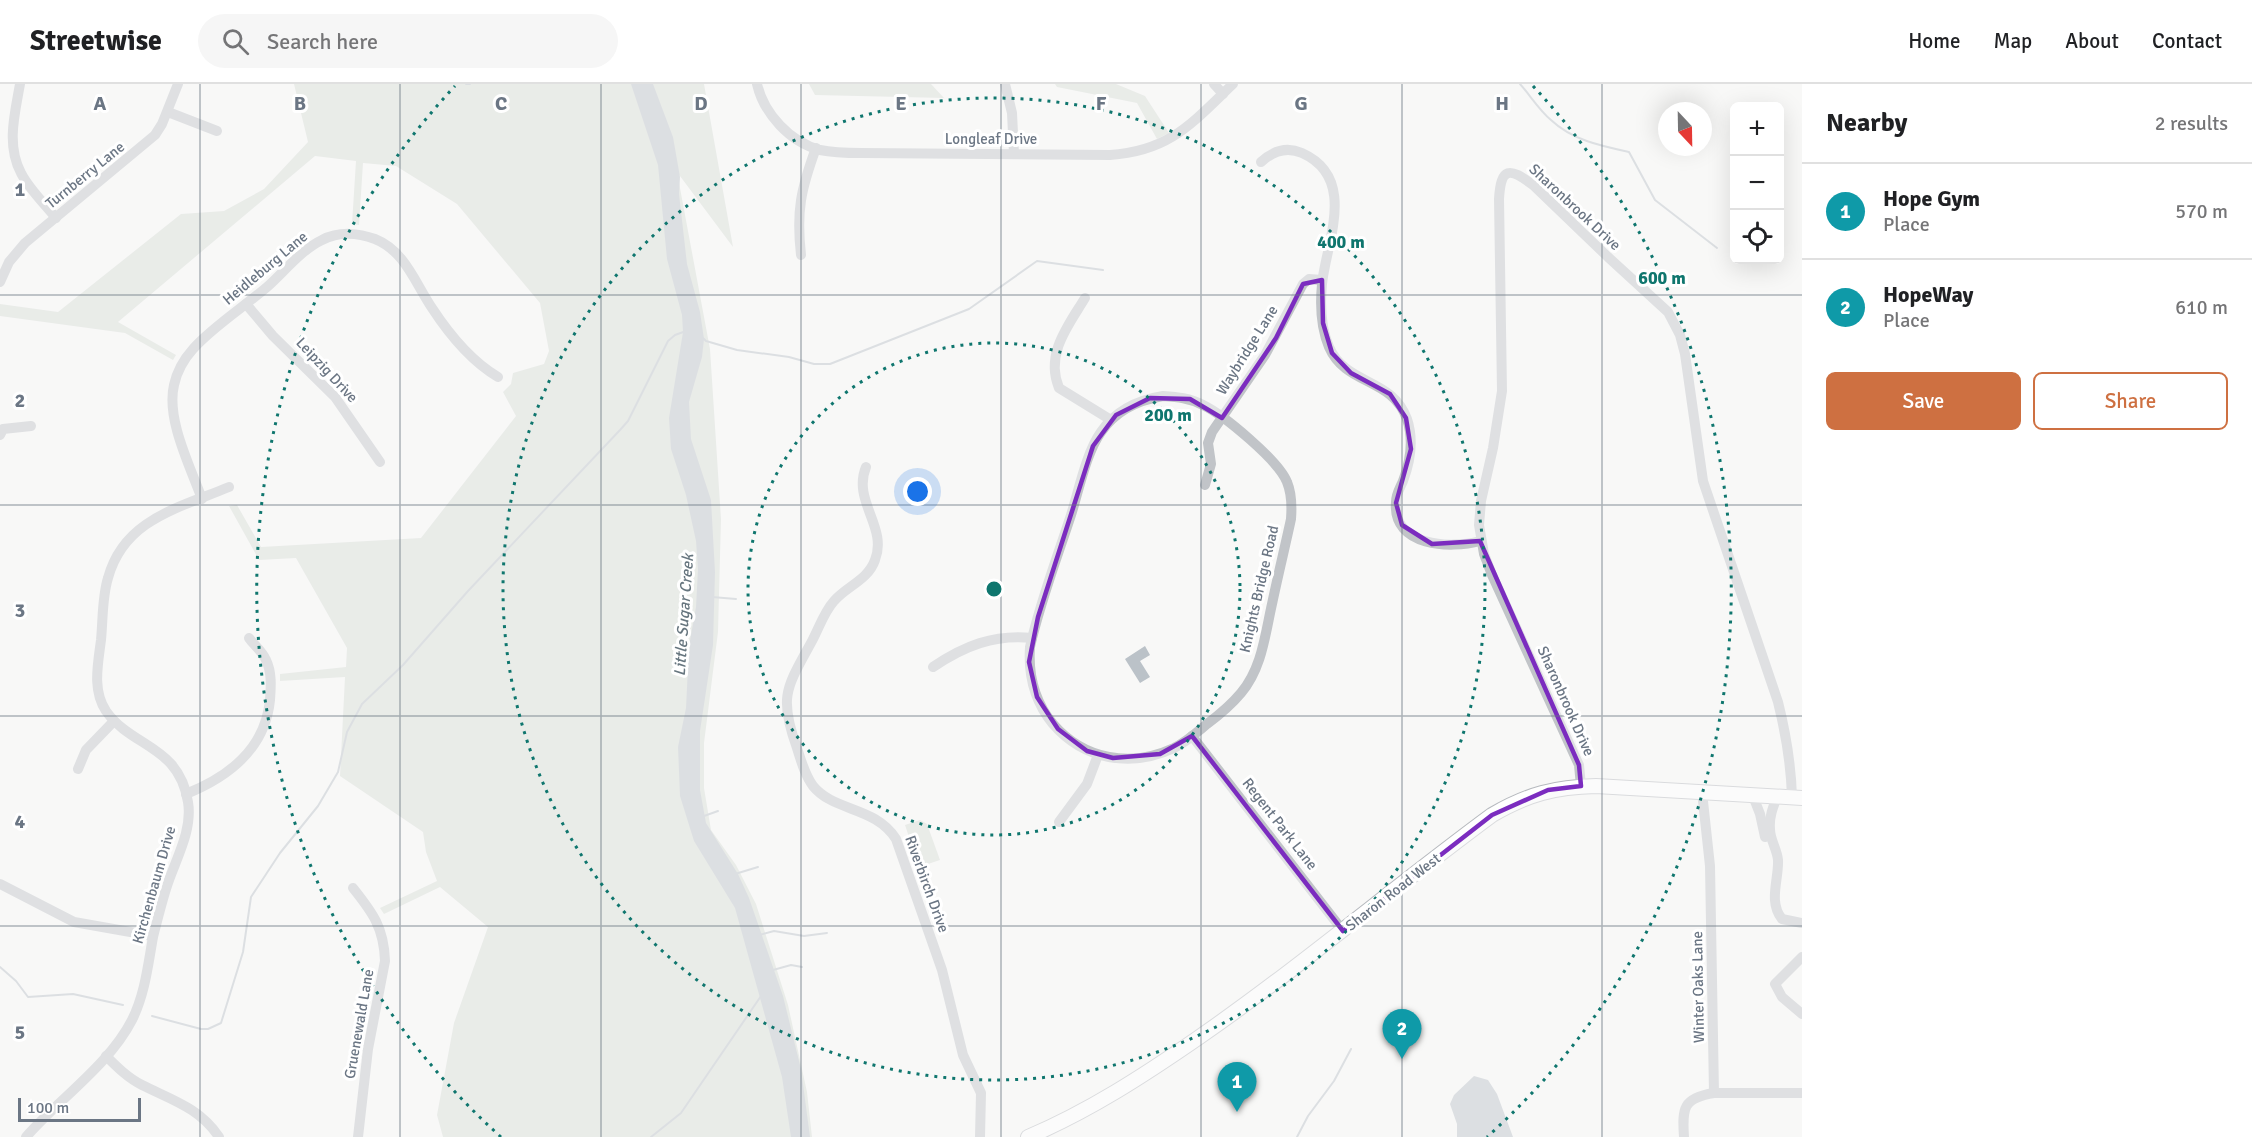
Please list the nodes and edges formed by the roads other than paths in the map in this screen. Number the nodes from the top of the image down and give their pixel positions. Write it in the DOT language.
graph roads {
  1 [pos="20,84"];
  2 [pos="178,84"];
  3 [pos="757,84"];
  4 [pos="1005,84"];
  5 [pos="1214,84"];
  6 [pos="1233,84"];
  7 [pos="1223,94"];
  8 [pos="168,112"];
  9 [pos="217,131"];
  10 [pos="816,148"];
  11 [pos="1014,154"];
  12 [pos="1261,162"];
  13 [pos="56,218"];
  14 [pos="801,255"];
  15 [pos="1322,280"];
  16 [pos="0,282"];
  17 [pos="1085,298"];
  18 [pos="246,304"];
  19 [pos="498,377"];
  20 [pos="1222,418"];
  21 [pos="1111,420"];
  22 [pos="31,426"];
  23 [pos="1,428"];
  24 [pos="380,462"];
  25 [pos="866,467"];
  26 [pos="1205,484"];
  27 [pos="229,487"];
  28 [pos="202,499"];
  29 [pos="1480,541"];
  30 [pos="249,638"];
  31 [pos="1032,638"];
  32 [pos="933,667"];
  33 [pos="114,721"];
  34 [pos="1192,736"];
  35 [pos="1098,755"];
  36 [pos="78,769"];
  37 [pos="1581,786"];
  38 [pos="1702,792"];
  39 [pos="186,794"];
  40 [pos="1753,796"];
  41 [pos="1790,798"];
  42 [pos="1059,822"];
  43 [pos="1766,828"];
  44 [pos="0,884"];
  45 [pos="353,888"];
  46 [pos="1802,923"];
  47 [pos="1343,931"];
  48 [pos="153,936"];
  49 [pos="1802,957"];
  50 [pos="1802,1014"];
  51 [pos="106,1056"];
  52 [pos="1802,1093"];
  53 [pos="1714,1094"];
  54 [pos="26,1137"];
  55 [pos="219,1137"];
  56 [pos="358,1137"];
  57 [pos="980,1137"];
  58 [pos="1028,1137"];
  59 [pos="1684,1137"];
  1 -- 13 [label="street"];
  2 -- 8 [label="street, Turnberry Lane"];
  3 -- 10 [label="street, Longleaf Drive"];
  4 -- 11 [label="street"];
  5 -- 7 [label="street"];
  6 -- 7 [label="street, Longleaf Drive"];
  7 -- 11 [label="street, Longleaf Drive"];
  8 -- 9 [label="street"];
  8 -- 13 [label="street, Turnberry Lane"];
  10 -- 11 [label="street, Longleaf Drive"];
  10 -- 14 [label="street"];
  12 -- 15 [label="street"];
  13 -- 16 [label="street, Turnberry Lane"];
  15 -- 20 [label="street, Waybridge Lane"];
  15 -- 29 [label="street"];
  17 -- 21 [label="street"];
  18 -- 19 [label="street, Heidleburg Lane"];
  18 -- 24 [label="street, Leipzig Drive"];
  18 -- 28 [label="street, Heidleburg Lane"];
  20 -- 21 [label="street, Knights Bridge Road"];
  20 -- 26 [label="street, Waybridge Lane"];
  20 -- 34 [label="street, Knights Bridge Road"];
  21 -- 31 [label="street, Knights Bridge Road"];
  22 -- 23 [label="street"];
  25 -- 57 [label="street, Riverbirch Drive"];
  27 -- 28 [label="street, Kirchenbaum Drive"];
  28 -- 33 [label="street, Kirchenbaum Drive"];
  29 -- 37 [label="street, Sharonbrook Drive"];
  29 -- 41 [label="street, Sharonbrook Drive"];
  30 -- 39 [label="street"];
  31 -- 32 [label="street"];
  31 -- 35 [label="street, Knights Bridge Road"];
  33 -- 36 [label="street"];
  33 -- 39 [label="street, Kirchenbaum Drive"];
  34 -- 35 [label="street, Knights Bridge Road"];
  34 -- 47 [label="street, Regent Park Lane"];
  35 -- 42 [label="street"];
  37 -- 38 [label="main road, Sharon Road West"];
  37 -- 47 [label="main road, Sharon Road West"];
  38 -- 40 [label="main road, Sharon Road West"];
  38 -- 53 [label="street, Winter Oaks Lane"];
  39 -- 48 [label="street, Kirchenbaum Drive"];
  40 -- 41 [label="main road, Sharon Road West"];
  40 -- 43 [label="street"];
  41 -- 43 [label="street"];
  43 -- 46 [label="street"];
  44 -- 48 [label="street"];
  45 -- 56 [label="street, Gruenewald Lane"];
  47 -- 58 [label="main road, Sharon Road West"];
  48 -- 51 [label="street, Kirchenbaum Drive"];
  49 -- 50 [label="street"];
  51 -- 54 [label="street, Kirchenbaum Drive"];
  51 -- 55 [label="street"];
  52 -- 53 [label="street"];
  53 -- 59 [label="street"];
}
